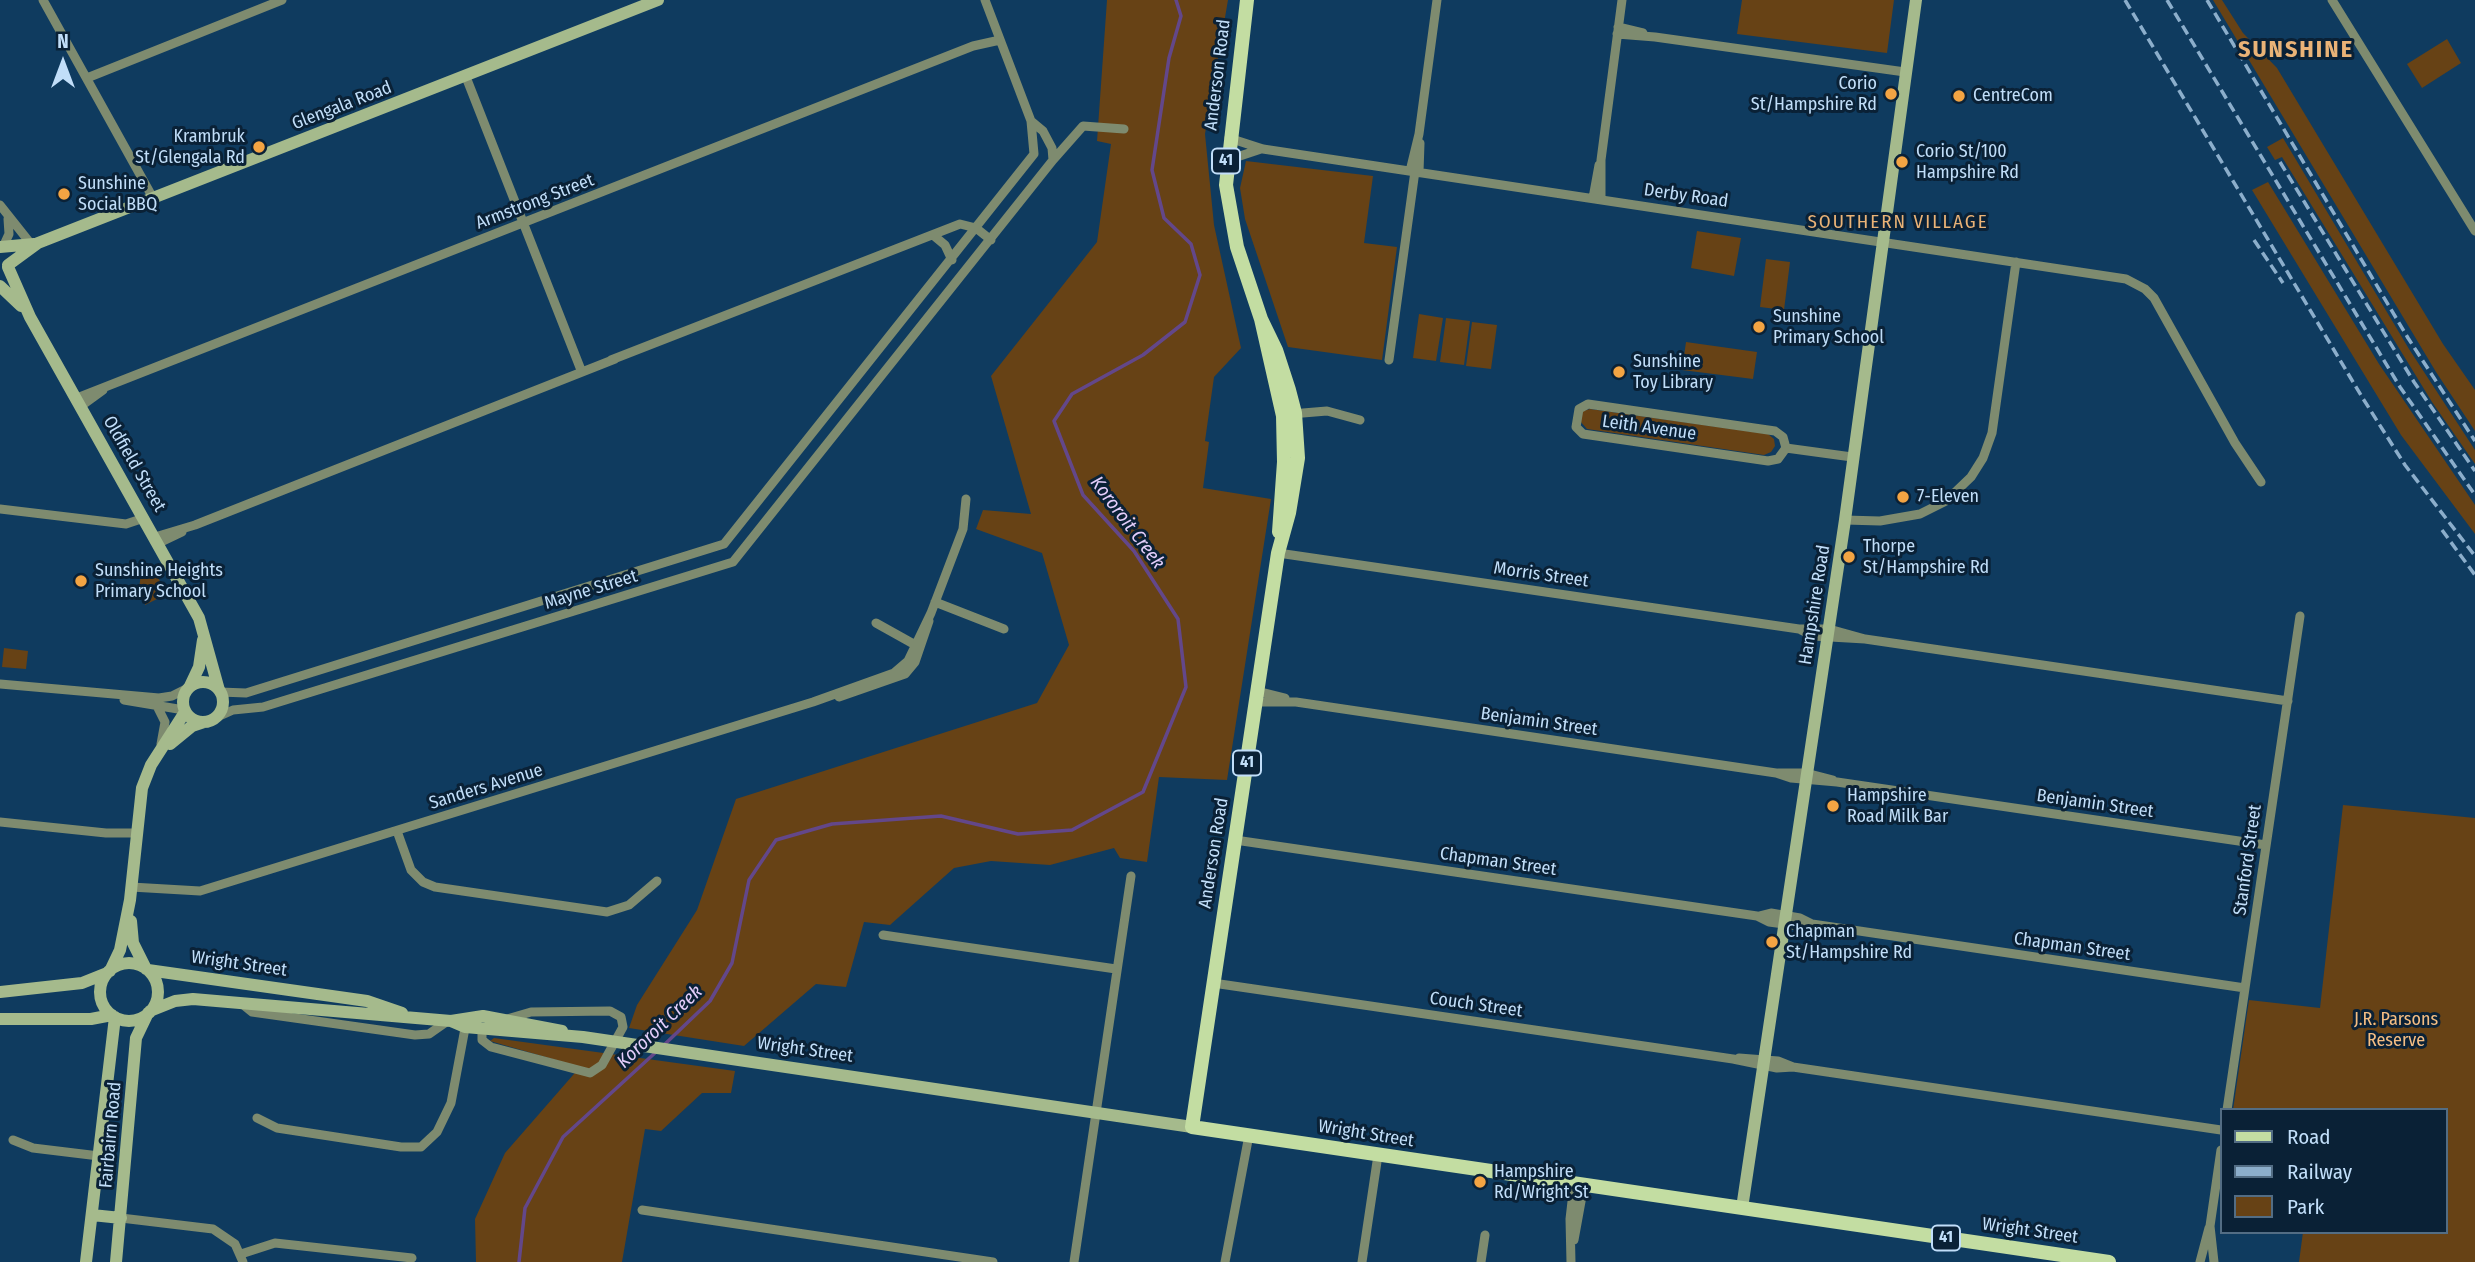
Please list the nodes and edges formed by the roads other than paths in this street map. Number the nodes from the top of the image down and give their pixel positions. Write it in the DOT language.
graph roads {
  1 [pos="43,0"];
  2 [pos="282,0"];
  3 [pos="658,0"];
  4 [pos="985,0"];
  5 [pos="1247,0"];
  6 [pos="1437,0"];
  7 [pos="1622,0"];
  8 [pos="2332,0"];
  9 [pos="1914,2"];
  10 [pos="1618,31"];
  11 [pos="999,36"];
  12 [pos="1905,72"];
  13 [pos="466,76"];
  14 [pos="87,78"];
  15 [pos="1031,121"];
  16 [pos="1124,130"];
  17 [pos="1229,138"];
  18 [pos="1263,149"];
  19 [pos="1053,160"];
  20 [pos="1226,161"];
  21 [pos="1415,171"];
  22 [pos="1016,179"];
  23 [pos="1030,190"];
  24 [pos="153,198"];
  25 [pos="1597,198"];
  26 [pos="0,205"];
  27 [pos="7,217"];
  28 [pos="523,224"];
  29 [pos="976,228"];
  30 [pos="2475,231"];
  31 [pos="933,235"];
  32 [pos="991,240"];
  33 [pos="1881,241"];
  34 [pos="35,244"];
  35 [pos="1,248"];
  36 [pos="952,260"];
  37 [pos="2016,262"];
  38 [pos="8,266"];
  39 [pos="0,279"];
  40 [pos="0,286"];
  41 [pos="30,317"];
  42 [pos="880,348"];
  43 [pos="1389,360"];
  44 [pos="894,362"];
  45 [pos="580,367"];
  46 [pos="79,402"];
  47 [pos="1289,415"];
  48 [pos="1360,420"];
  49 [pos="1786,448"];
  50 [pos="1852,457"];
  51 [pos="2261,482"];
  52 [pos="966,499"];
  53 [pos="0,509"];
  54 [pos="142,513"];
  55 [pos="1845,520"];
  56 [pos="157,540"];
  57 [pos="1279,548"];
  58 [pos="935,603"];
  59 [pos="2300,615"];
  60 [pos="876,623"];
  61 [pos="204,629"];
  62 [pos="1004,629"];
  63 [pos="1828,633"];
  64 [pos="918,647"];
  65 [pos="0,684"];
  66 [pos="189,687"];
  67 [pos="220,691"];
  68 [pos="105,695"];
  69 [pos="1257,696"];
  70 [pos="2288,701"];
  71 [pos="158,708"];
  72 [pos="185,711"];
  73 [pos="208,720"];
  74 [pos="157,756"];
  75 [pos="1806,777"];
  76 [pos="0,822"];
  77 [pos="397,831"];
  78 [pos="137,837"];
  79 [pos="1235,841"];
  80 [pos="2266,845"];
  81 [pos="1131,876"];
  82 [pos="657,881"];
  83 [pos="131,890"];
  84 [pos="1785,920"];
  85 [pos="883,935"];
  86 [pos="147,970"];
  87 [pos="1116,970"];
  88 [pos="108,972"];
  89 [pos="1213,983"];
  90 [pos="2245,988"];
  91 [pos="0,992"];
  92 [pos="241,1003"];
  93 [pos="149,1012"];
  94 [pos="407,1015"];
  95 [pos="114,1016"];
  96 [pos="0,1019"];
  97 [pos="505,1019"];
  98 [pos="450,1020"];
  99 [pos="466,1023"];
  100 [pos="482,1029"];
  101 [pos="583,1037"];
  102 [pos="459,1051"];
  103 [pos="1763,1063"];
  104 [pos="2227,1108"];
  105 [pos="1095,1113"];
  106 [pos="257,1118"];
  107 [pos="1192,1127"];
  108 [pos="2220,1130"];
  109 [pos="1249,1135"];
  110 [pos="13,1140"];
  111 [pos="1378,1155"];
  112 [pos="99,1156"];
  113 [pos="2220,1157"];
  114 [pos="1579,1184"];
  115 [pos="1742,1208"];
  116 [pos="642,1210"];
  117 [pos="92,1215"];
  118 [pos="121,1218"];
  119 [pos="2210,1226"];
  120 [pos="1485,1234"];
  121 [pos="242,1258"];
  122 [pos="412,1258"];
  123 [pos="86,1262"];
  124 [pos="116,1262"];
  125 [pos="993,1262"];
  126 [pos="1074,1262"];
  127 [pos="1226,1262"];
  128 [pos="1362,1262"];
  129 [pos="1481,1262"];
  130 [pos="1571,1262"];
  131 [pos="2107,1262"];
  132 [pos="2200,1262"];
  133 [pos="2214,1262"];
  1 -- 14 [label="street"];
  2 -- 14 [label="street"];
  3 -- 13 [label="street, Glengala Road"];
  4 -- 11 [label="street"];
  5 -- 17 [label="main road, Anderson Road / 41"];
  6 -- 21 [label="street"];
  7 -- 10 [label="street"];
  8 -- 30 [label="street"];
  9 -- 12 [label="street, Hampshire Road"];
  10 -- 12 [label="street"];
  10 -- 25 [label="street"];
  11 -- 15 [label="street"];
  11 -- 28 [label="street, Armstrong Street"];
  12 -- 33 [label="street, Hampshire Road"];
  13 -- 24 [label="street, Glengala Road"];
  13 -- 28 [label="street"];
  14 -- 24 [label="street"];
  15 -- 19 [label="street"];
  15 -- 22 [label="street, Mayne Street"];
  16 -- 19 [label="street, Mayne Street"];
  17 -- 18 [label="street, Derby Road"];
  17 -- 20 [label="main road, Anderson Road / 41"];
  18 -- 20 [label="street, Derby Road"];
  18 -- 21 [label="street, Derby Road"];
  19 -- 23 [label="street, Mayne Street"];
  20 -- 47 [label="main road, Anderson Road / 41"];
  21 -- 25 [label="street, Derby Road"];
  21 -- 43 [label="street"];
  22 -- 23 [label="street"];
  22 -- 29 [label="street, Mayne Street"];
  23 -- 32 [label="street, Mayne Street"];
  24 -- 34 [label="street, Glengala Road"];
  25 -- 33 [label="street, Derby Road"];
  26 -- 27 [label="street"];
  27 -- 34 [label="street"];
  27 -- 35 [label="street"];
  28 -- 45 [label="street"];
  28 -- 46 [label="street, Armstrong Street"];
  29 -- 31 [label="street"];
  29 -- 32 [label="street"];
  29 -- 36 [label="street, Mayne Street"];
  31 -- 36 [label="street"];
  31 -- 45 [label="street"];
  32 -- 44 [label="street, Mayne Street"];
  33 -- 37 [label="street, Derby Road"];
  33 -- 50 [label="street, Hampshire Road"];
  34 -- 35 [label="street, Glengala Road"];
  34 -- 38 [label="street, Glengala Road"];
  35 -- 38 [label="street, Oldfield Street"];
  36 -- 42 [label="street, Mayne Street"];
  37 -- 51 [label="street, Derby Road"];
  37 -- 55 [label="street"];
  38 -- 39 [label="street"];
  38 -- 41 [label="street, Oldfield Street"];
  40 -- 41 [label="street, Oldfield Street"];
  41 -- 46 [label="street, Oldfield Street"];
  42 -- 44 [label="street"];
  42 -- 67 [label="street, Mayne Street"];
  44 -- 73 [label="street, Mayne Street"];
  45 -- 56 [label="street"];
  46 -- 54 [label="street, Oldfield Street"];
  47 -- 48 [label="street"];
  47 -- 57 [label="main road, Anderson Road / 41"];
  49 -- 49 [label="street, Leith Avenue"];
  49 -- 50 [label="street, Leith Avenue"];
  50 -- 55 [label="street, Hampshire Road"];
  52 -- 58 [label="street, Sanders Avenue"];
  53 -- 54 [label="street"];
  54 -- 56 [label="street, Oldfield Street"];
  55 -- 63 [label="street, Hampshire Road"];
  56 -- 61 [label="street, Oldfield Street"];
  57 -- 63 [label="street, Morris Street"];
  57 -- 69 [label="main road, Anderson Road / 41"];
  58 -- 62 [label="street"];
  58 -- 64 [label="street, Sanders Avenue"];
  59 -- 70 [label="street, Stanford Street"];
  60 -- 64 [label="street"];
  61 -- 66 [label="street"];
  61 -- 67 [label="street, Oldfield Street"];
  63 -- 70 [label="street, Morris Street"];
  63 -- 75 [label="street, Hampshire Road"];
  64 -- 77 [label="street, Sanders Avenue"];
  65 -- 68 [label="street"];
  66 -- 67 [label="street"];
  66 -- 68 [label="street"];
  66 -- 72 [label="street"];
  67 -- 73 [label="street"];
  68 -- 71 [label="street"];
  69 -- 75 [label="street, Benjamin Street"];
  69 -- 79 [label="main road, Anderson Road / 41"];
  70 -- 80 [label="street, Stanford Street"];
  71 -- 72 [label="street"];
  71 -- 74 [label="street"];
  72 -- 73 [label="street"];
  72 -- 74 [label="street"];
  73 -- 74 [label="street"];
  74 -- 78 [label="street"];
  75 -- 80 [label="street, Benjamin Street"];
  75 -- 84 [label="street, Hampshire Road"];
  76 -- 78 [label="street"];
  77 -- 82 [label="street"];
  77 -- 83 [label="street, Sanders Avenue"];
  78 -- 83 [label="street"];
  79 -- 84 [label="street, Chapman Street"];
  79 -- 89 [label="main road, Anderson Road / 41"];
  80 -- 90 [label="street, Stanford Street"];
  81 -- 87 [label="street"];
  83 -- 86 [label="street"];
  83 -- 88 [label="street"];
  84 -- 90 [label="street, Chapman Street"];
  84 -- 103 [label="street, Hampshire Road"];
  85 -- 87 [label="street"];
  86 -- 88 [label="street"];
  86 -- 93 [label="street"];
  86 -- 94 [label="street, Wright Street"];
  87 -- 105 [label="street"];
  88 -- 91 [label="street"];
  88 -- 95 [label="street"];
  89 -- 103 [label="street, Couch Street"];
  89 -- 107 [label="main road, Anderson Road / 41"];
  90 -- 104 [label="street, Stanford Street"];
  92 -- 93 [label="street, Wright Street"];
  92 -- 94 [label="street, Wright Street"];
  92 -- 98 [label="street, Wright Street"];
  93 -- 95 [label="street"];
  93 -- 118 [label="street, Fairbairn Road"];
  94 -- 98 [label="street, Wright Street"];
  95 -- 96 [label="street"];
  95 -- 112 [label="street, Fairbairn Road"];
  97 -- 99 [label="street, Wright Street"];
  97 -- 100 [label="street"];
  97 -- 100 [label="street, Wright Street"];
  97 -- 101 [label="street, Wright Street"];
  98 -- 99 [label="street, Wright Street"];
  98 -- 102 [label="street"];
  99 -- 100 [label="street, Wright Street"];
  99 -- 102 [label="street"];
  100 -- 101 [label="street, Wright Street"];
  101 -- 105 [label="street, Wright Street"];
  102 -- 106 [label="street"];
  103 -- 108 [label="street, Couch Street"];
  103 -- 115 [label="street, Hampshire Road"];
  105 -- 107 [label="street, Wright Street"];
  105 -- 126 [label="street"];
  107 -- 109 [label="main road, Wright Street / 41"];
  109 -- 111 [label="main road, Wright Street / 41"];
  109 -- 127 [label="street"];
  110 -- 112 [label="street"];
  111 -- 114 [label="main road, Wright Street / 41"];
  111 -- 128 [label="street"];
  112 -- 117 [label="street, Fairbairn Road"];
  113 -- 119 [label="street"];
  114 -- 115 [label="main road, Wright Street / 41"];
  114 -- 130 [label="street"];
  115 -- 131 [label="main road, Wright Street / 41"];
  116 -- 125 [label="street"];
  117 -- 118 [label="street"];
  117 -- 123 [label="street, Fairbairn Road"];
  118 -- 121 [label="street"];
  118 -- 124 [label="street, Fairbairn Road"];
  119 -- 132 [label="street"];
  119 -- 133 [label="street"];
  120 -- 129 [label="street"];
  121 -- 122 [label="street"];
}
